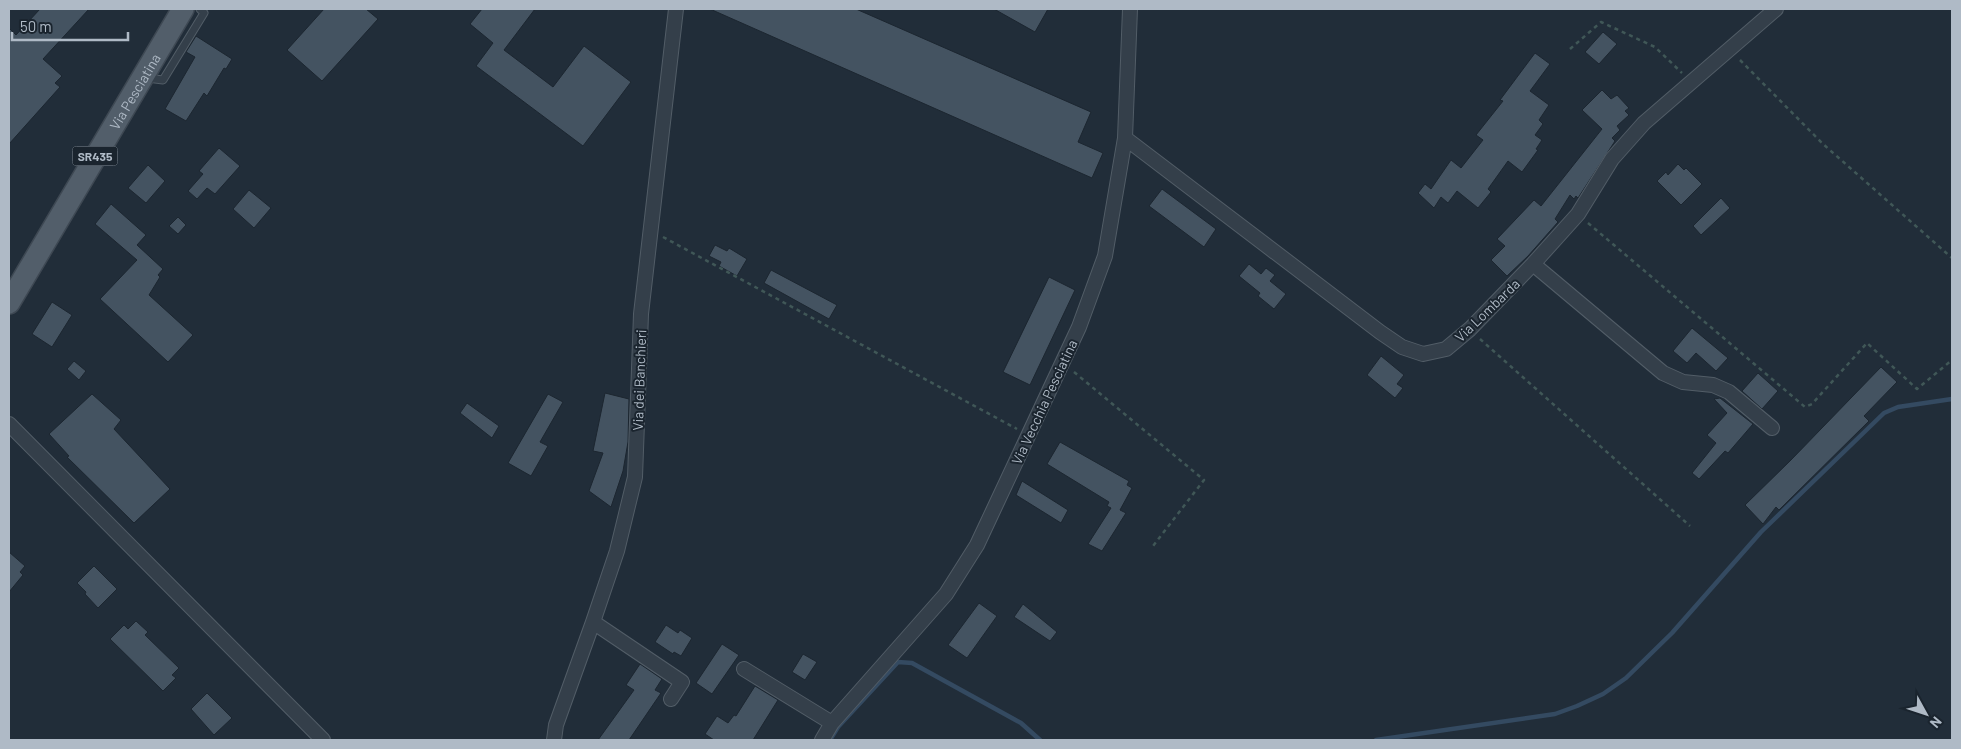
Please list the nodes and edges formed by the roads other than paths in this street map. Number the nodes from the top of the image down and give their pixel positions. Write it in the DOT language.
graph roads {
  1 [pos="183,9"];
  2 [pos="200,9"];
  3 [pos="676,9"];
  4 [pos="1130,9"];
  5 [pos="1776,9"];
  6 [pos="141,78"];
  7 [pos="1125,138"];
  8 [pos="1534,264"];
  9 [pos="9,303"];
  10 [pos="9,424"];
  11 [pos="1772,428"];
  12 [pos="594,622"];
  13 [pos="744,669"];
  14 [pos="671,699"];
  15 [pos="832,723"];
  16 [pos="323,740"];
  17 [pos="554,740"];
  18 [pos="822,740"];
  1 -- 6 [label="main road, Via Pesciatina / SR435"];
  2 -- 6 [label="lane"];
  3 -- 12 [label="street, Via dei Banchieri"];
  4 -- 7 [label="street, Via Vecchia Pesciatina"];
  5 -- 8 [label="street, Via Lombarda"];
  6 -- 9 [label="main road, Via Pesciatina / SR435"];
  7 -- 8 [label="street, Via Lombarda"];
  7 -- 15 [label="street, Via Vecchia Pesciatina"];
  8 -- 11 [label="street"];
  10 -- 16 [label="street"];
  12 -- 14 [label="street"];
  12 -- 17 [label="street, Via dei Banchieri"];
  13 -- 15 [label="street"];
  15 -- 18 [label="street, Via Vecchia Pesciatina"];
}
